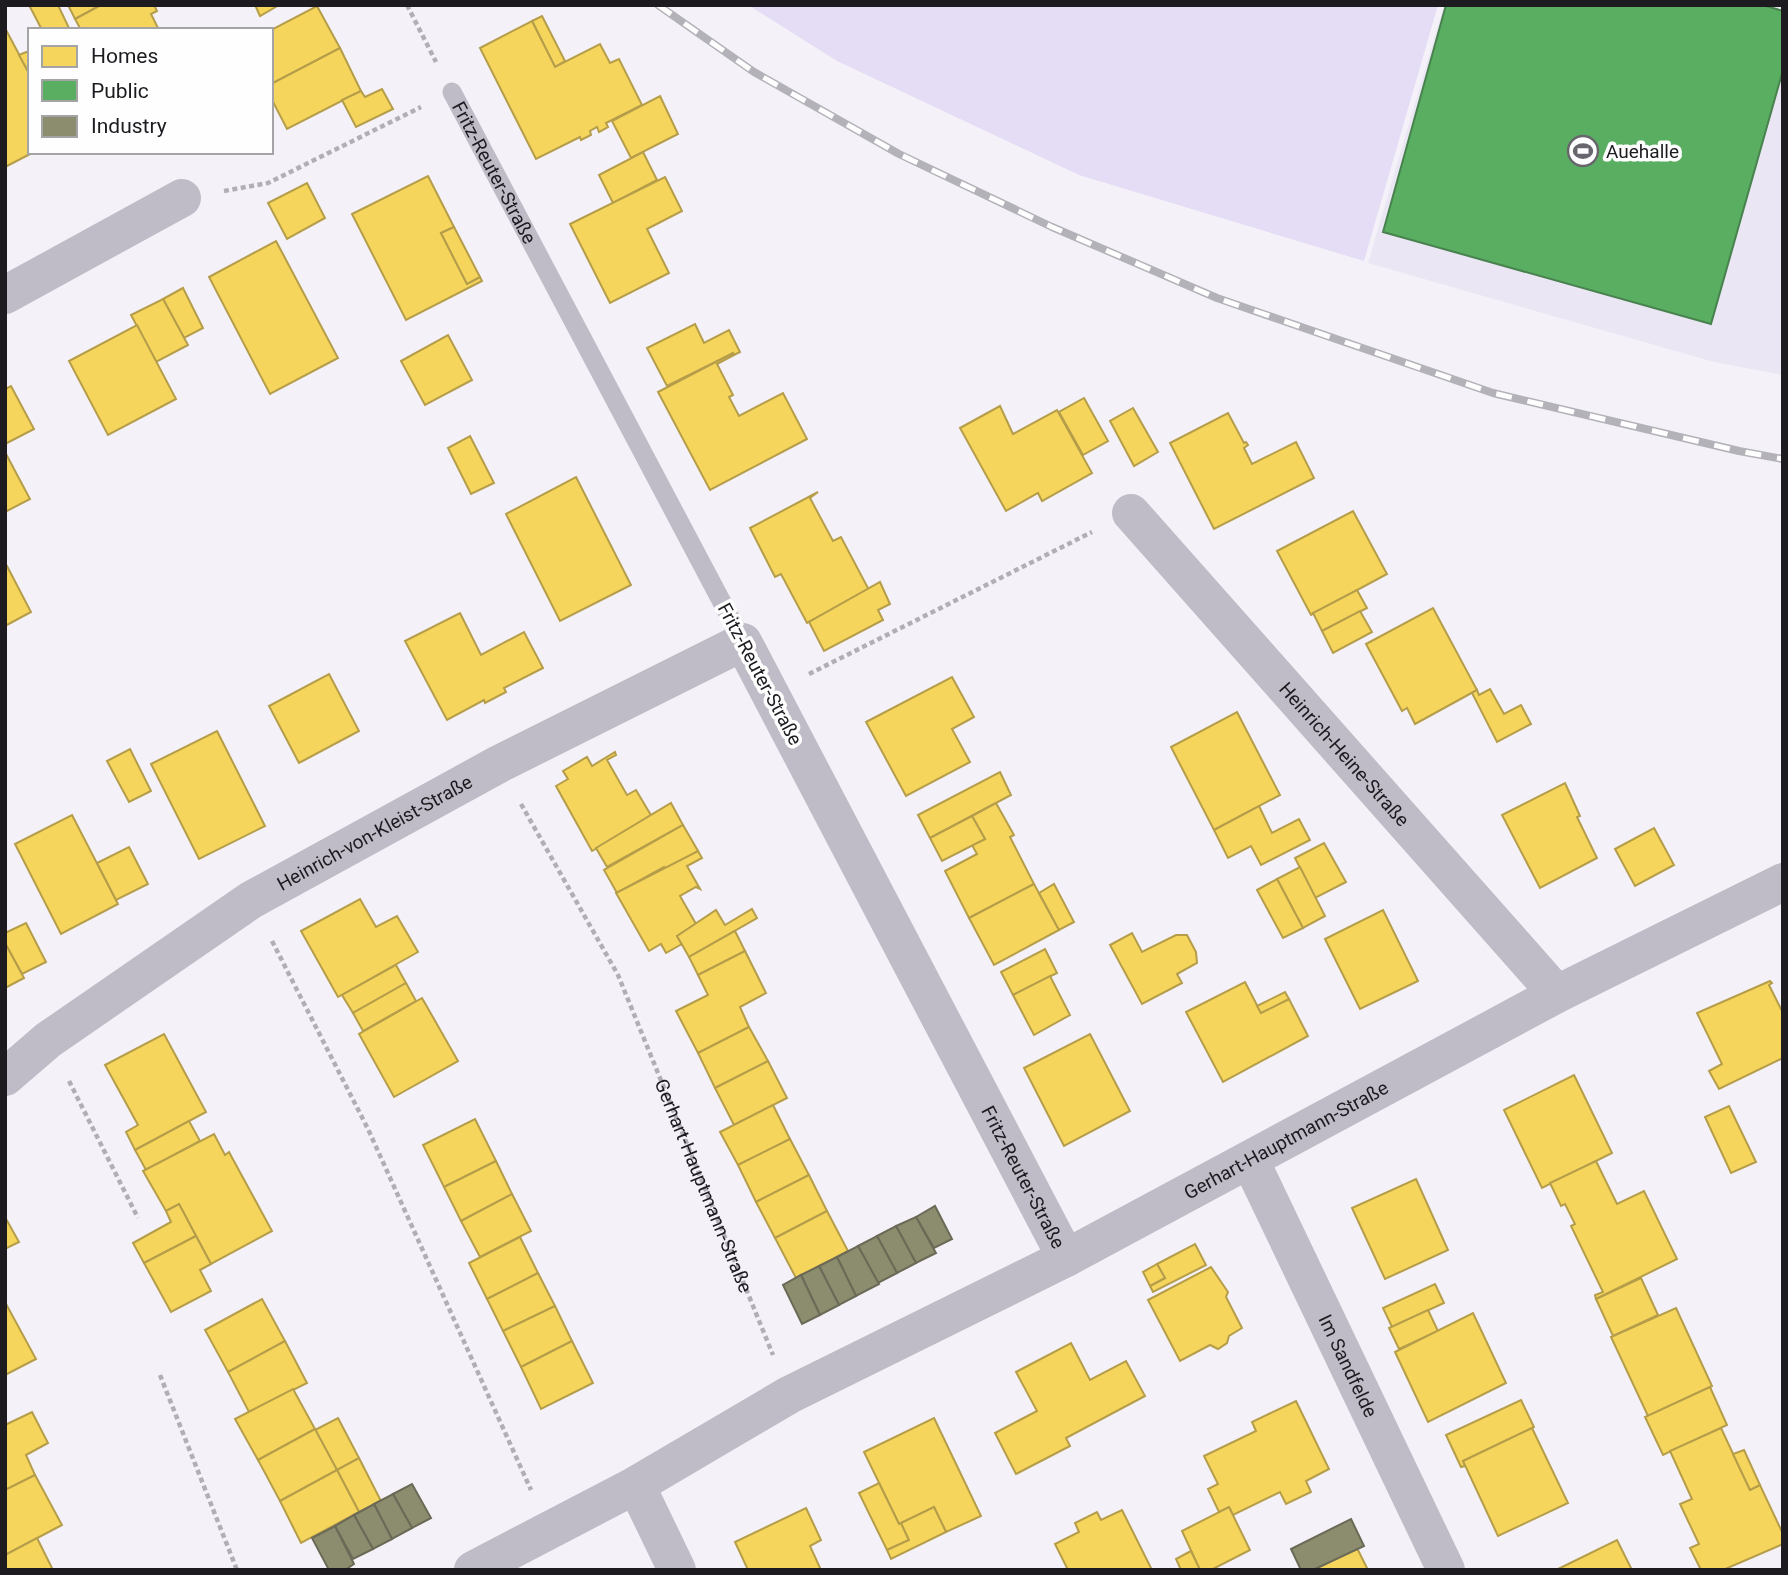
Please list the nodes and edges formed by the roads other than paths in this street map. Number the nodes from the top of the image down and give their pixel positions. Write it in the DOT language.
graph roads {
  1 [pos="452,92"];
  2 [pos="182,198"];
  3 [pos="5,295"];
  4 [pos="1131,513"];
  5 [pos="743,642"];
  6 [pos="1783,881"];
  7 [pos="1557,994"];
  8 [pos="5,1077"];
  9 [pos="1250,1160"];
  10 [pos="1066,1258"];
  11 [pos="636,1485"];
  12 [pos="473,1570"];
  13 [pos="677,1570"];
  14 [pos="1446,1570"];
  1 -- 5 [label="lane, Fritz-Reuter-Straße"];
  2 -- 3 [label="street"];
  4 -- 7 [label="street, Heinrich-Heine-Straße"];
  5 -- 8 [label="street, Heinrich-von-Kleist-Straße"];
  5 -- 10 [label="street, Fritz-Reuter-Straße"];
  6 -- 7 [label="street, Gerhart-Hauptmann-Straße"];
  7 -- 9 [label="street, Gerhart-Hauptmann-Straße"];
  9 -- 10 [label="street, Gerhart-Hauptmann-Straße"];
  9 -- 14 [label="street, Im Sandfelde"];
  10 -- 11 [label="street, Gerhart-Hauptmann-Straße"];
  11 -- 12 [label="street, Gerhart-Hauptmann-Straße"];
  11 -- 13 [label="street"];
}
